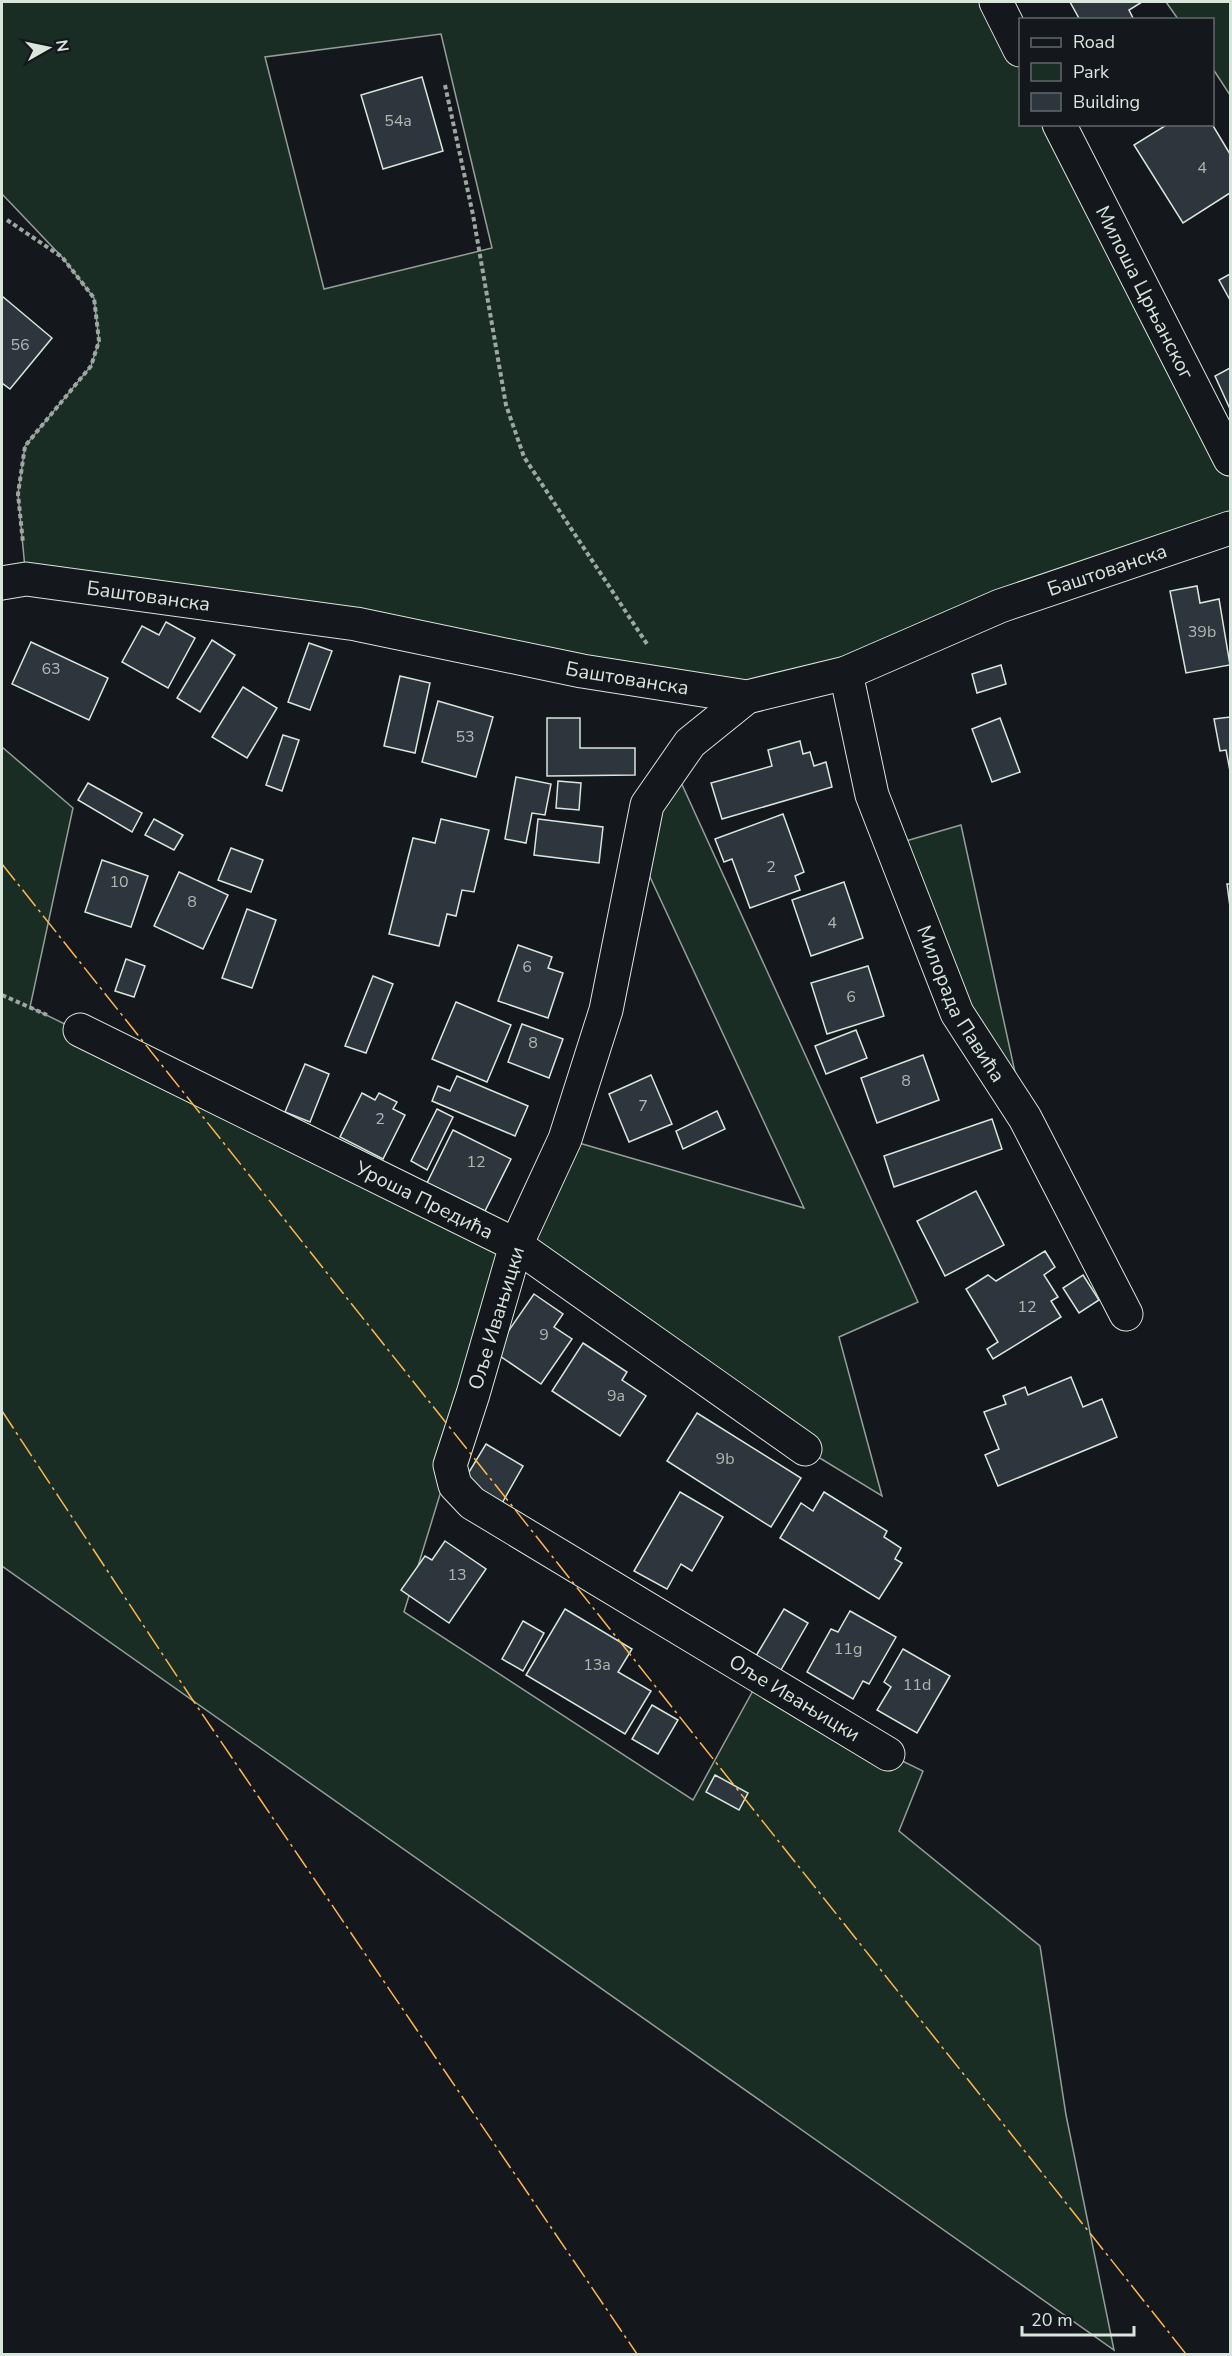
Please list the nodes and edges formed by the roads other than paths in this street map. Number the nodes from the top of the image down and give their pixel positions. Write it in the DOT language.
graph roads {
  1 [pos="996,2"];
  2 [pos="1019,48"];
  3 [pos="1060,126"];
  4 [pos="1230,459"];
  5 [pos="1230,528"];
  6 [pos="14,581"];
  7 [pos="846,673"];
  8 [pos="747,697"];
  9 [pos="80,1030"];
  10 [pos="516,1245"];
  11 [pos="1126,1314"];
  12 [pos="805,1449"];
  13 [pos="888,1754"];
  1 -- 2 [label="street"];
  3 -- 4 [label="street, Милоша Црњанског"];
  5 -- 7 [label="street, Баштованска"];
  6 -- 8 [label="street, Баштованска"];
  7 -- 8 [label="street, Баштованска"];
  7 -- 11 [label="street, Милорада Павића"];
  8 -- 10 [label="street, Оље Ивањицки"];
  9 -- 10 [label="street, Уроша Предића"];
  10 -- 12 [label="street, Уроша Предића"];
  10 -- 13 [label="street, Оље Ивањицки"];
}
